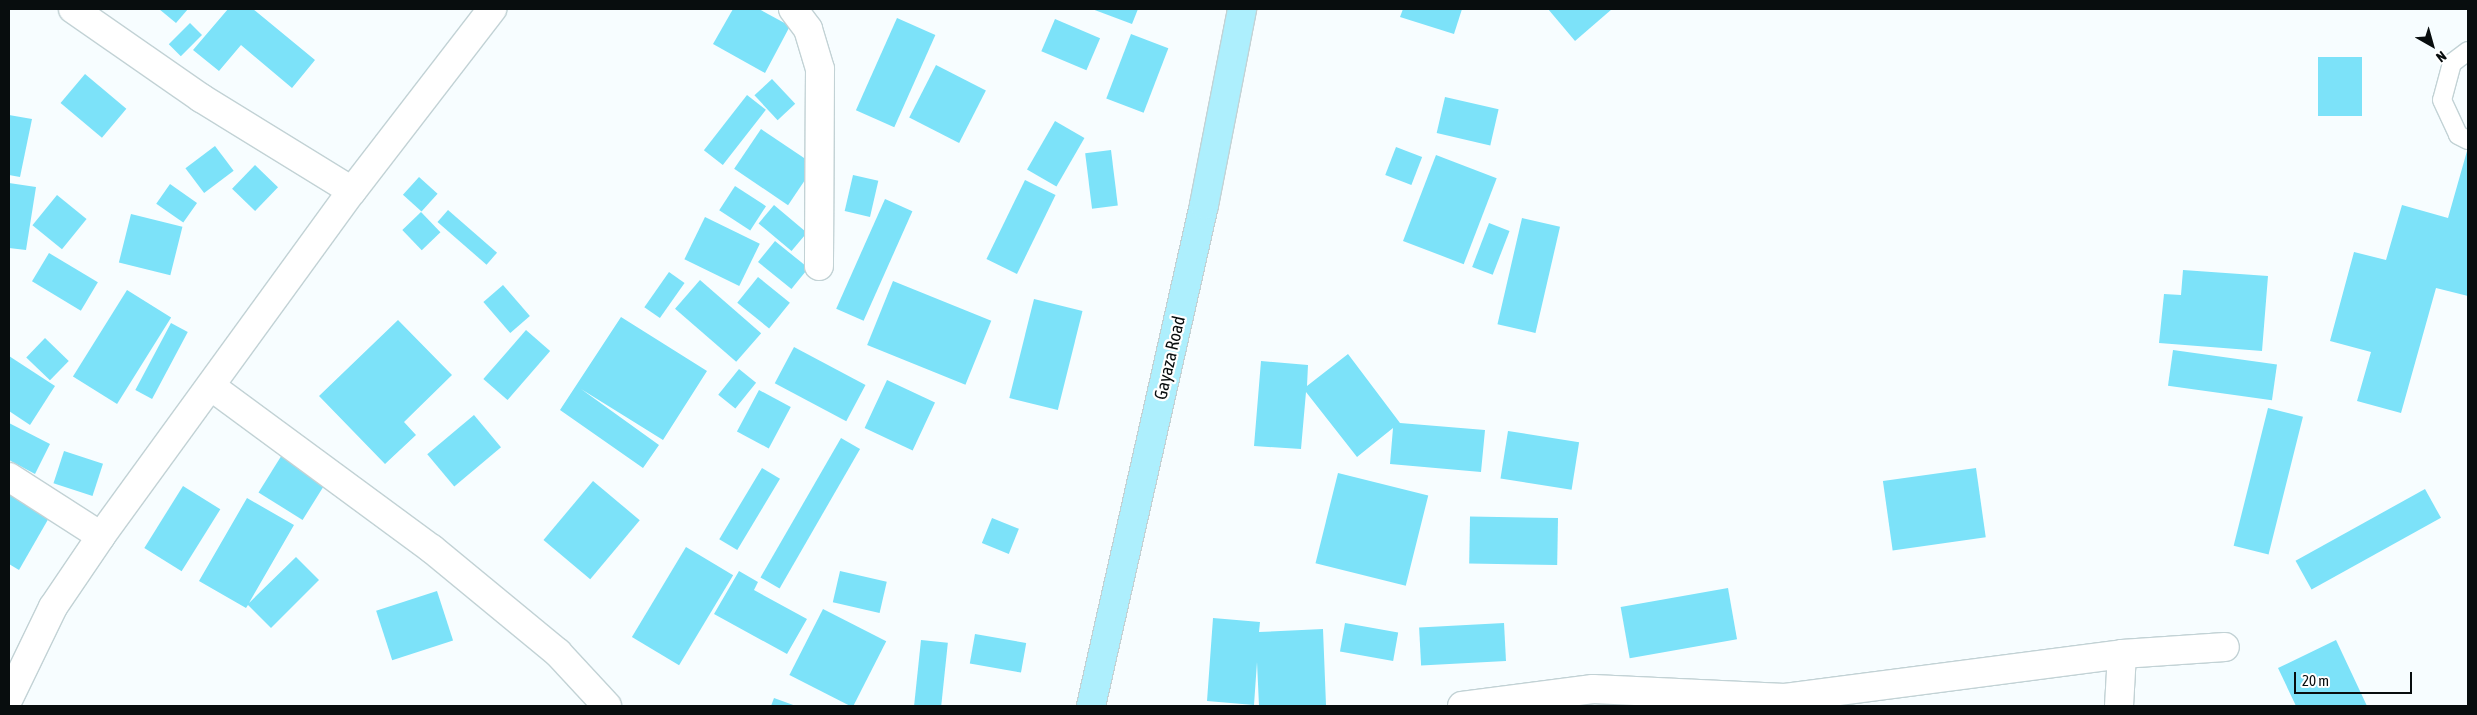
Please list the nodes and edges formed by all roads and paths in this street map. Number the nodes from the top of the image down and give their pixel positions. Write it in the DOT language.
graph roads {
  1 [pos="73,9"];
  2 [pos="492,9"];
  3 [pos="792,9"];
  4 [pos="1242,9"];
  5 [pos="2468,51"];
  6 [pos="2468,140"];
  7 [pos="352,191"];
  8 [pos="819,266"];
  9 [pos="212,387"];
  10 [pos="9,477"];
  11 [pos="101,536"];
  12 [pos="2225,647"];
  13 [pos="2122,654"];
  14 [pos="9,698"];
  15 [pos="606,706"];
  16 [pos="1091,706"];
  17 [pos="1462,706"];
  18 [pos="2119,706"];
  1 -- 7 [label="street"];
  2 -- 7 [label="street"];
  3 -- 8 [label="street"];
  4 -- 16 [label="main road, Gayaza Road"];
  5 -- 6 [label="lane"];
  7 -- 9 [label="street"];
  9 -- 11 [label="street"];
  9 -- 15 [label="street"];
  10 -- 11 [label="street"];
  11 -- 14 [label="street"];
  12 -- 13 [label="street"];
  13 -- 17 [label="street"];
  13 -- 18 [label="street"];
}
